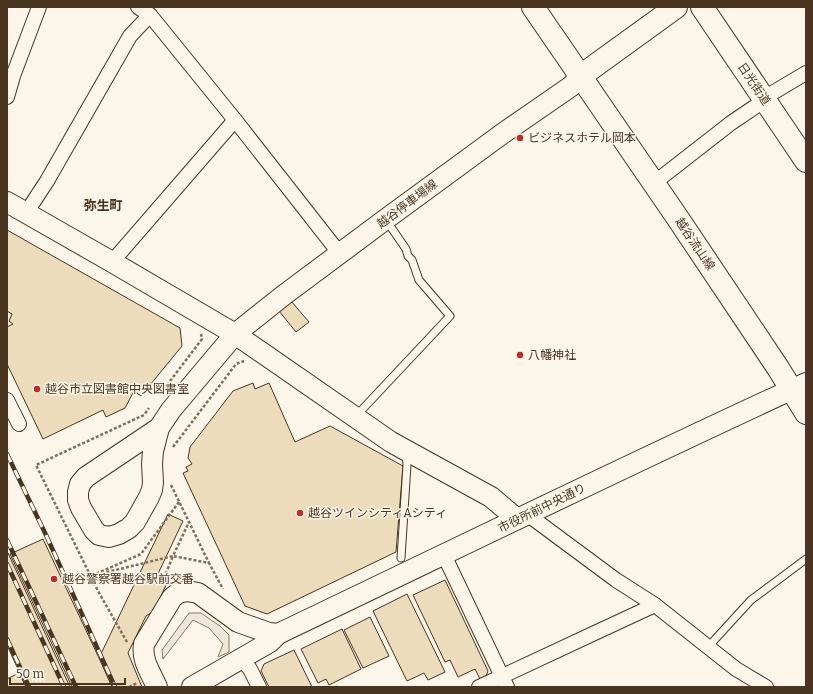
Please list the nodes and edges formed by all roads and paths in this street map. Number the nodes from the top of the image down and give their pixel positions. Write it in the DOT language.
graph roads {
  1 [pos="39,7"];
  2 [pos="533,7"];
  3 [pos="676,7"];
  4 [pos="702,7"];
  5 [pos="145,10"];
  6 [pos="806,73"];
  7 [pos="581,78"];
  8 [pos="7,97"];
  9 [pos="764,99"];
  10 [pos="235,120"];
  11 [pos="806,161"];
  12 [pos="654,183"];
  13 [pos="7,202"];
  14 [pos="26,213"];
  15 [pos="386,220"];
  16 [pos="340,254"];
  17 [pos="112,262"];
  18 [pos="235,334"];
  19 [pos="247,361"];
  20 [pos="799,386"];
  21 [pos="7,400"];
  22 [pos="806,413"];
  23 [pos="355,417"];
  24 [pos="19,424"];
  25 [pos="159,428"];
  26 [pos="172,448"];
  27 [pos="406,450"];
  28 [pos="114,458"];
  29 [pos="152,471"];
  30 [pos="170,482"];
  31 [pos="179,502"];
  32 [pos="522,517"];
  33 [pos="189,522"];
  34 [pos="444,555"];
  35 [pos="173,556"];
  36 [pos="401,558"];
  37 [pos="806,559"];
  38 [pos="209,563"];
  39 [pos="162,584"];
  40 [pos="224,591"];
  41 [pos="655,605"];
  42 [pos="238,622"];
  43 [pos="278,634"];
  44 [pos="708,647"];
  45 [pos="241,659"];
  46 [pos="504,682"];
  47 [pos="157,687"];
  48 [pos="192,687"];
  49 [pos="259,687"];
  50 [pos="479,687"];
  51 [pos="766,687"];
  1 -- 8 [label="street"];
  2 -- 7 [label="main road, 越谷流山線"];
  3 -- 7 [label="main road"];
  4 -- 9 [label="main road, 日光街道"];
  5 -- 10 [label="street"];
  5 -- 14 [label="street"];
  6 -- 9 [label="street"];
  7 -- 12 [label="main road, 越谷流山線"];
  7 -- 15 [label="street, 越谷停車場線"];
  9 -- 11 [label="main road, 日光街道"];
  9 -- 12 [label="street"];
  10 -- 16 [label="street"];
  10 -- 17 [label="street"];
  12 -- 20 [label="main road, 越谷流山線"];
  13 -- 14 [label="street"];
  14 -- 17 [label="street"];
  15 -- 16 [label="street, 越谷停車場線"];
  15 -- 23 [label="lane"];
  16 -- 18 [label="street, 越谷停車場線"];
  17 -- 18 [label="street"];
  18 -- 23 [label="street"];
  18 -- 25 [label="street, 越谷停車場線"];
  19 -- 26 [label="path"];
  20 -- 22 [label="main road, 越谷流山線"];
  20 -- 32 [label="street, 市役所前中央通り"];
  21 -- 24 [label="street"];
  23 -- 27 [label="street"];
  25 -- 28 [label="street"];
  25 -- 29 [label="street"];
  27 -- 32 [label="street"];
  27 -- 36 [label="lane"];
  28 -- 29 [label="street"];
  28 -- 29 [label="street"];
  30 -- 31 [label="path"];
  31 -- 33 [label="path"];
  31 -- 35 [label="path"];
  32 -- 34 [label="street, 市役所前中央通り"];
  32 -- 41 [label="street"];
  33 -- 35 [label="path"];
  33 -- 38 [label="path"];
  34 -- 43 [label="street, 市役所前中央通り"];
  34 -- 46 [label="street"];
  35 -- 38 [label="path"];
  35 -- 39 [label="path"];
  37 -- 44 [label="lane"];
  38 -- 40 [label="path"];
  41 -- 44 [label="street"];
  41 -- 46 [label="street"];
  42 -- 43 [label="street"];
  42 -- 45 [label="street"];
  42 -- 47 [label="street"];
  43 -- 45 [label="street, 市役所前中央通り"];
  44 -- 51 [label="street"];
  45 -- 48 [label="street, 市役所前中央通り"];
  45 -- 49 [label="street"];
  46 -- 50 [label="street"];
}
